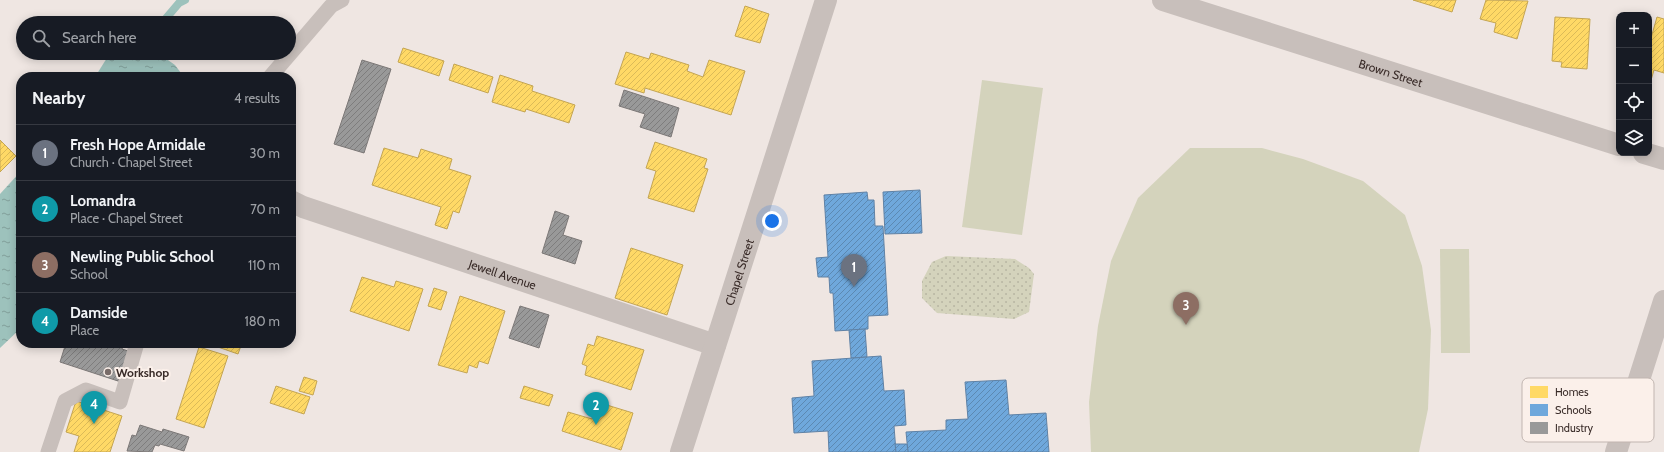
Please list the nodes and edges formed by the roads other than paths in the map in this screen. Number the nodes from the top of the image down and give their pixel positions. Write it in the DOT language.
graph roads {
  1 [pos="342,0"];
  2 [pos="826,0"];
  3 [pos="1163,0"];
  4 [pos="296,47"];
  5 [pos="285,60"];
  6 [pos="274,72"];
  7 [pos="1616,144"];
  8 [pos="1652,155"];
  9 [pos="1664,159"];
  10 [pos="296,204"];
  11 [pos="1664,301"];
  12 [pos="715,345"];
  13 [pos="136,348"];
  14 [pos="1640,378"];
  15 [pos="1619,442"];
  16 [pos="48,452"];
  17 [pos="681,452"];
  18 [pos="1616,452"];
  1 -- 4 [label="lane"];
  2 -- 12 [label="street, Chapel Street"];
  3 -- 7 [label="street, Brown Street"];
  5 -- 6 [label="lane"];
  8 -- 9 [label="street"];
  10 -- 12 [label="street, Jewell Avenue"];
  11 -- 14 [label="street"];
  12 -- 17 [label="street, Chapel Street"];
  13 -- 16 [label="lane"];
  15 -- 18 [label="street"];
}
